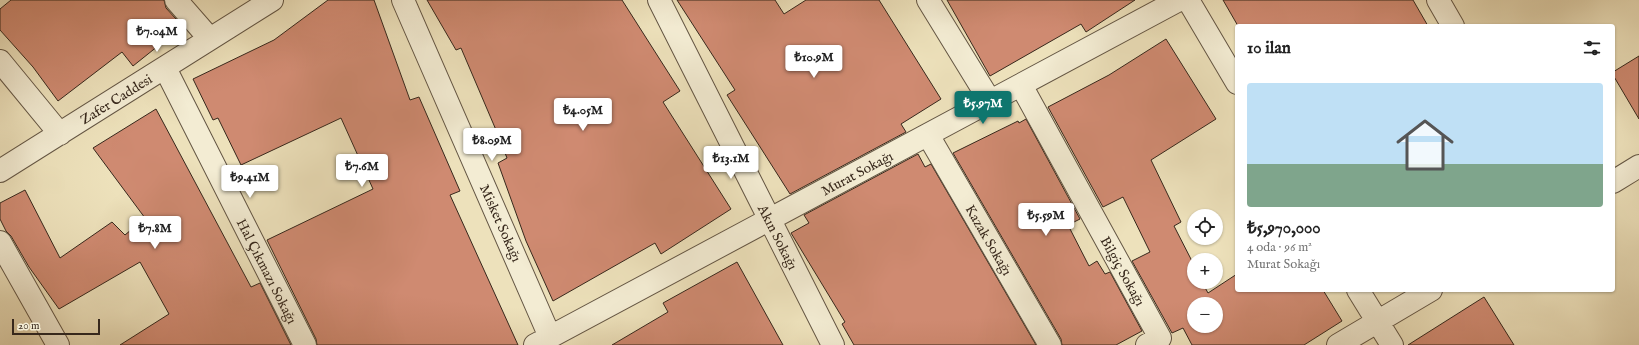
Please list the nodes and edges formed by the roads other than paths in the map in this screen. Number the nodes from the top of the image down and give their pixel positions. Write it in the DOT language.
graph roads {
  1 [pos="176,0"];
  2 [pos="272,0"];
  3 [pos="403,0"];
  4 [pos="659,0"];
  5 [pos="928,0"];
  6 [pos="1179,0"];
  7 [pos="1188,0"];
  8 [pos="1438,0"];
  9 [pos="1452,24"];
  10 [pos="210,39"];
  11 [pos="0,61"];
  12 [pos="165,68"];
  13 [pos="1235,80"];
  14 [pos="1021,85"];
  15 [pos="990,101"];
  16 [pos="60,134"];
  17 [pos="928,135"];
  18 [pos="1639,166"];
  19 [pos="0,171"];
  20 [pos="1615,181"];
  21 [pos="770,219"];
  22 [pos="0,242"];
  23 [pos="1359,292"];
  24 [pos="1428,292"];
  25 [pos="1377,322"];
  26 [pos="542,341"];
  27 [pos="58,345"];
  28 [pos="305,345"];
  29 [pos="833,345"];
  30 [pos="1050,345"];
  31 [pos="1147,345"];
  32 [pos="1338,345"];
  33 [pos="1392,345"];
  1 -- 10 [label="street"];
  2 -- 10 [label="street, Zafer Caddesi"];
  3 -- 26 [label="street, Misket Sokağı"];
  4 -- 21 [label="street, Akın Sokağı"];
  5 -- 15 [label="street"];
  6 -- 14 [label="street, Murat Sokağı"];
  7 -- 13 [label="street"];
  8 -- 9 [label="street"];
  10 -- 12 [label="street, Zafer Caddesi"];
  11 -- 16 [label="street"];
  12 -- 16 [label="street, Zafer Caddesi"];
  12 -- 28 [label="street, Hal Çıkmazı Sokağı"];
  14 -- 15 [label="street, Murat Sokağı"];
  14 -- 31 [label="street, Bilgiç Sokağı"];
  15 -- 17 [label="street, Murat Sokağı"];
  16 -- 19 [label="street, Zafer Caddesi"];
  17 -- 21 [label="street, Murat Sokağı"];
  17 -- 30 [label="street, Kazak Sokağı"];
  18 -- 20 [label="street"];
  21 -- 26 [label="street, Murat Sokağı"];
  21 -- 29 [label="street, Akın Sokağı"];
  22 -- 27 [label="street"];
  23 -- 25 [label="street"];
  24 -- 25 [label="street"];
  25 -- 32 [label="street"];
  25 -- 33 [label="street"];
}
